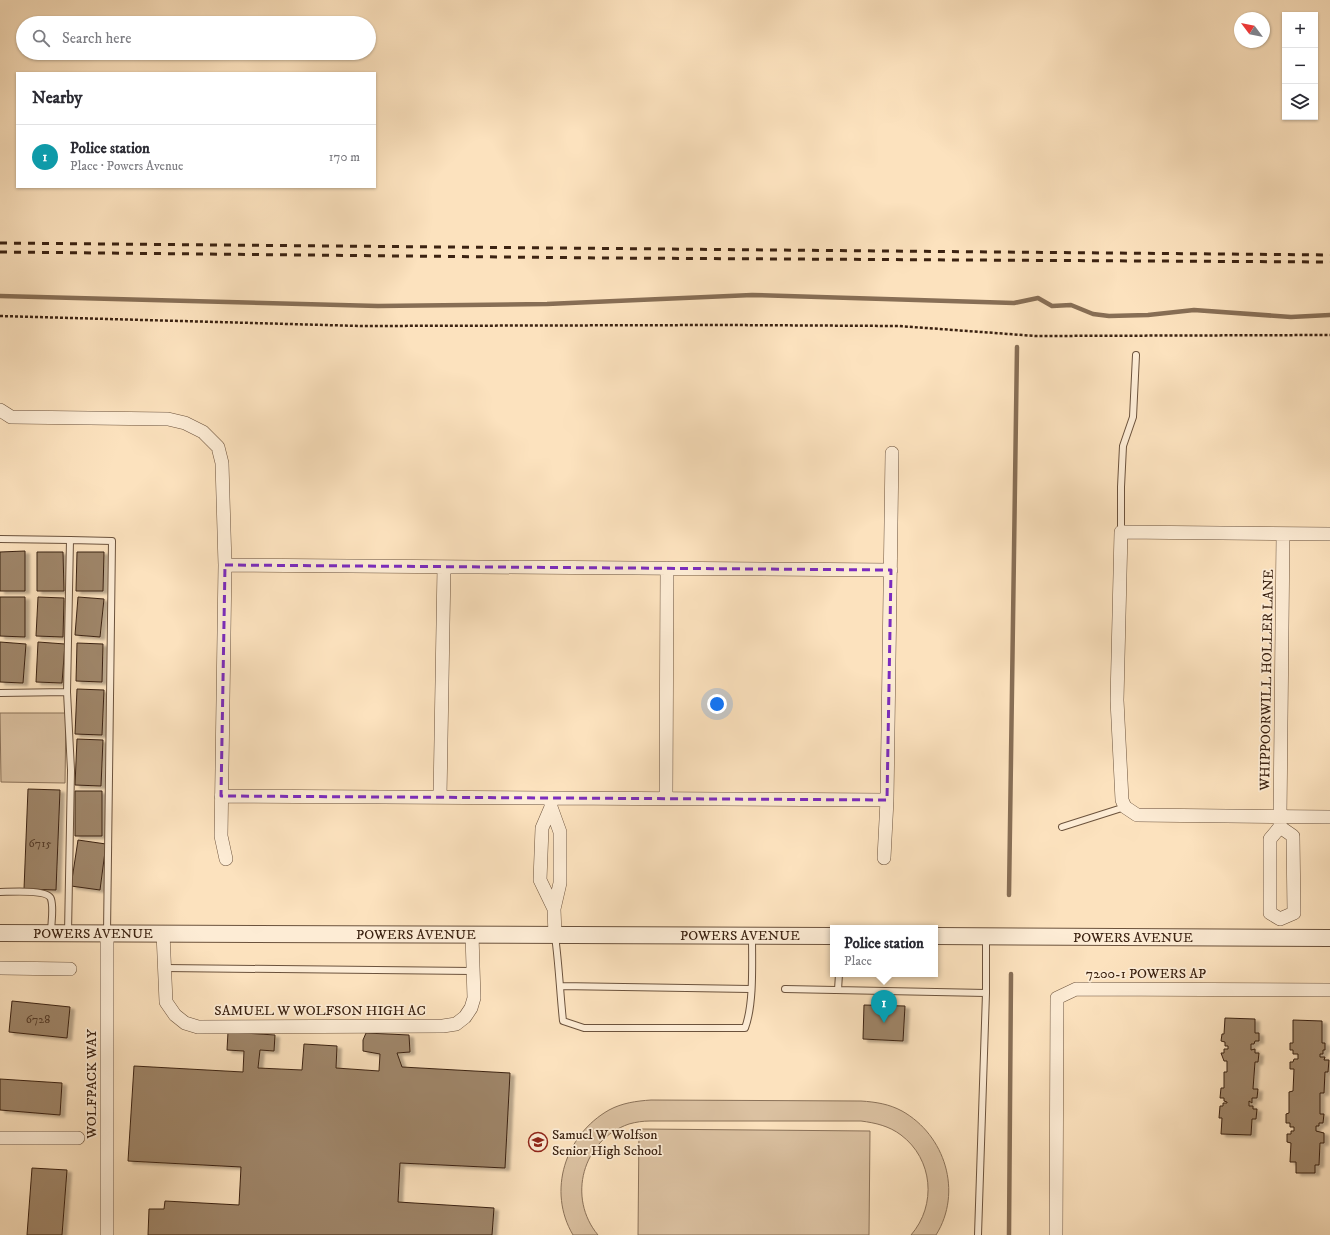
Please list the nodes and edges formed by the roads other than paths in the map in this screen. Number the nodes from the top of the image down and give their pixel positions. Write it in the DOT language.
graph roads {
  1 [pos="1136,355"];
  2 [pos="0,410"];
  3 [pos="892,453"];
  4 [pos="1121,532"];
  5 [pos="1284,534"];
  6 [pos="1330,534"];
  7 [pos="0,539"];
  8 [pos="70,540"];
  9 [pos="225,565"];
  10 [pos="444,567"];
  11 [pos="668,568"];
  12 [pos="890,570"];
  13 [pos="67,692"];
  14 [pos="0,693"];
  15 [pos="221,796"];
  16 [pos="440,797"];
  17 [pos="666,799"];
  18 [pos="887,800"];
  19 [pos="551,803"];
  20 [pos="1125,807"];
  21 [pos="1330,817"];
  22 [pos="1280,822"];
  23 [pos="1062,827"];
  24 [pos="226,858"];
  25 [pos="884,858"];
  26 [pos="0,892"];
  27 [pos="554,909"];
  28 [pos="1280,919"];
  29 [pos="0,933"];
  30 [pos="51,933"];
  31 [pos="68,933"];
  32 [pos="107,933"];
  33 [pos="163,933"];
  34 [pos="472,935"];
  35 [pos="555,935"];
  36 [pos="752,935"];
  37 [pos="830,936"];
  38 [pos="938,936"];
  39 [pos="986,936"];
  40 [pos="1280,938"];
  41 [pos="1330,938"];
  42 [pos="0,968"];
  43 [pos="164,968"];
  44 [pos="70,969"];
  45 [pos="473,971"];
  46 [pos="839,977"];
  47 [pos="560,986"];
  48 [pos="750,989"];
  49 [pos="785,989"];
  50 [pos="838,990"];
  51 [pos="1330,990"];
  52 [pos="986,993"];
  53 [pos="0,1138"];
  54 [pos="78,1138"];
  55 [pos="107,1235"];
  56 [pos="978,1235"];
  57 [pos="1056,1235"];
  1 -- 4 [label="lane"];
  2 -- 9 [label="street"];
  3 -- 12 [label="street"];
  4 -- 5 [label="street"];
  4 -- 20 [label="street"];
  5 -- 6 [label="street"];
  5 -- 22 [label="street, WHIPPOORWILL HOLLER LANE"];
  7 -- 8 [label="lane"];
  8 -- 13 [label="lane"];
  8 -- 32 [label="lane"];
  9 -- 10 [label="street"];
  9 -- 15 [label="street"];
  10 -- 11 [label="street"];
  10 -- 16 [label="street"];
  11 -- 12 [label="street"];
  11 -- 17 [label="street"];
  12 -- 18 [label="street"];
  13 -- 14 [label="lane"];
  13 -- 31 [label="lane"];
  15 -- 16 [label="street"];
  15 -- 24 [label="street"];
  16 -- 19 [label="street"];
  17 -- 18 [label="street"];
  17 -- 19 [label="street"];
  18 -- 25 [label="street"];
  19 -- 27 [label="street"];
  19 -- 27 [label="street"];
  20 -- 22 [label="street"];
  20 -- 23 [label="lane"];
  21 -- 22 [label="street"];
  22 -- 28 [label="street"];
  22 -- 28 [label="street"];
  26 -- 30 [label="lane"];
  27 -- 35 [label="street"];
  28 -- 40 [label="street"];
  29 -- 30 [label="street, POWERS AVENUE"];
  30 -- 31 [label="street, POWERS AVENUE"];
  31 -- 32 [label="street, POWERS AVENUE"];
  32 -- 33 [label="street, POWERS AVENUE"];
  32 -- 55 [label="street, WOLFPACK WAY"];
  33 -- 34 [label="street, POWERS AVENUE"];
  33 -- 43 [label="street, SAMUEL W WOLFSON HIGH AC"];
  34 -- 35 [label="street, POWERS AVENUE"];
  34 -- 45 [label="street, SAMUEL W WOLFSON HIGH AC"];
  35 -- 36 [label="street, POWERS AVENUE"];
  35 -- 47 [label="lane"];
  36 -- 37 [label="street, POWERS AVENUE"];
  36 -- 48 [label="lane"];
  38 -- 39 [label="street, POWERS AVENUE"];
  39 -- 40 [label="street, POWERS AVENUE"];
  39 -- 52 [label="lane"];
  40 -- 41 [label="street, POWERS AVENUE"];
  42 -- 44 [label="street"];
  43 -- 45 [label="lane"];
  43 -- 45 [label="street, SAMUEL W WOLFSON HIGH AC"];
  46 -- 50 [label="lane"];
  47 -- 48 [label="lane"];
  47 -- 48 [label="lane"];
  49 -- 50 [label="lane"];
  50 -- 52 [label="lane"];
  51 -- 57 [label="street, 7200-1 POWERS AP"];
  52 -- 56 [label="lane"];
  53 -- 54 [label="street"];
}
